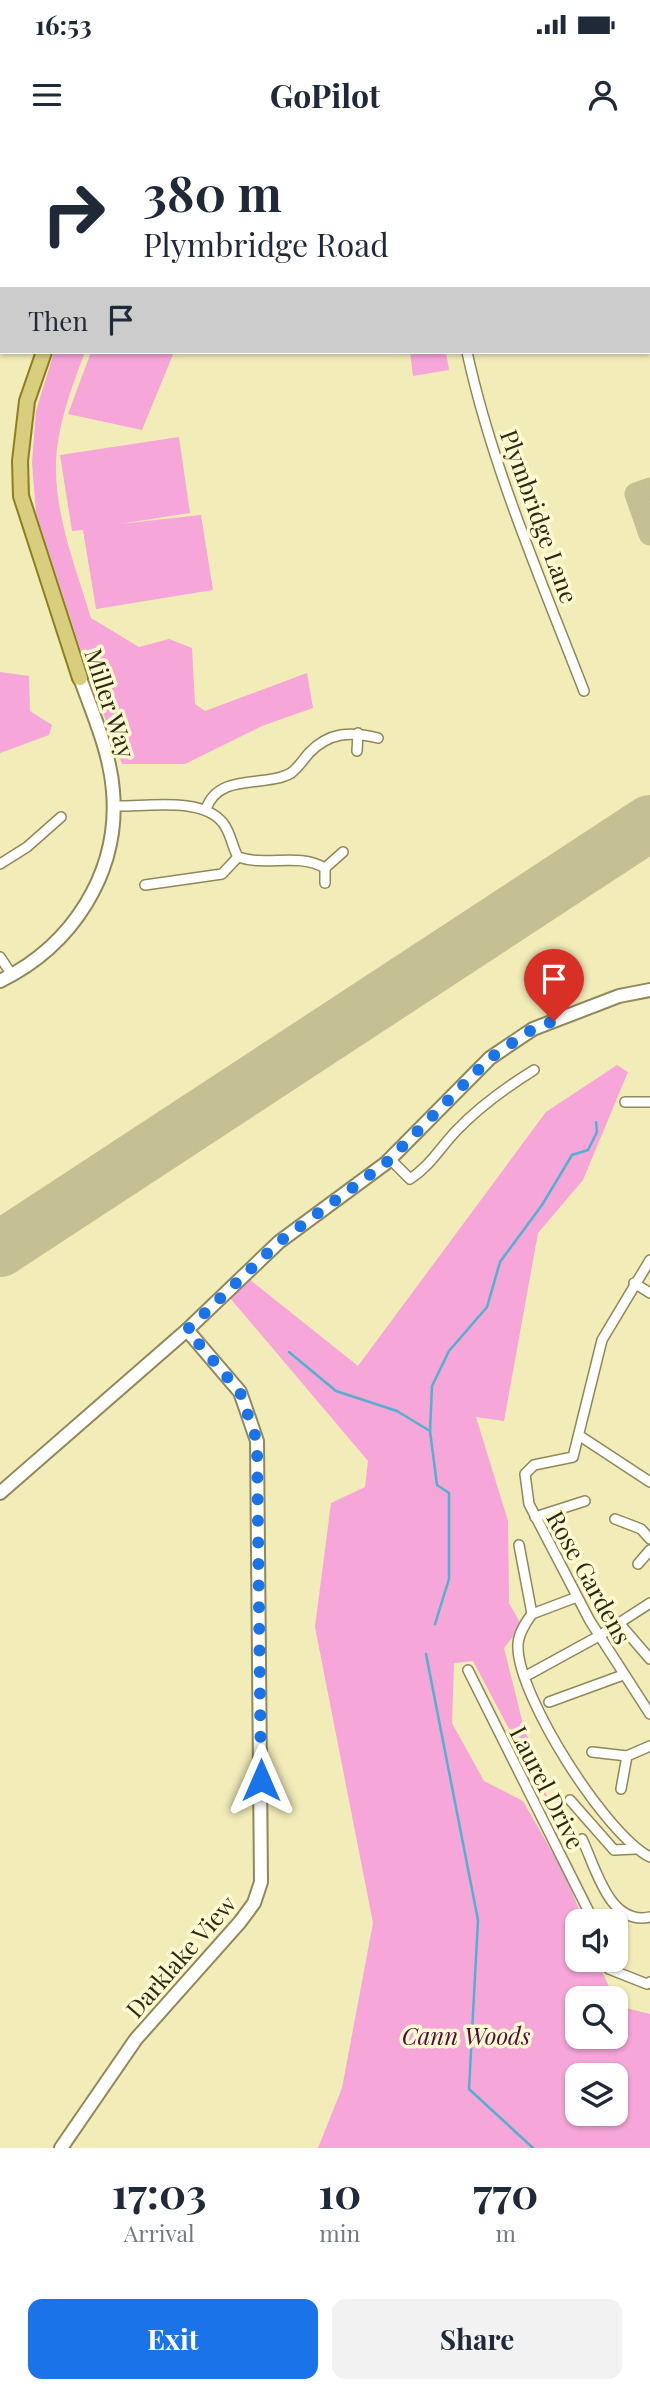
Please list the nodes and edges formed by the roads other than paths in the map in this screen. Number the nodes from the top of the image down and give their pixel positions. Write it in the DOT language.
graph roads {
  1 [pos="43,354"];
  2 [pos="467,354"];
  3 [pos="80,678"];
  4 [pos="584,691"];
  5 [pos="358,733"];
  6 [pos="378,738"];
  7 [pos="357,751"];
  8 [pos="113,806"];
  9 [pos="206,809"];
  10 [pos="61,817"];
  11 [pos="343,852"];
  12 [pos="238,857"];
  13 [pos="0,864"];
  14 [pos="325,868"];
  15 [pos="325,883"];
  16 [pos="145,885"];
  17 [pos="0,957"];
  18 [pos="12,975"];
  19 [pos="0,981"];
  20 [pos="650,990"];
  21 [pos="534,1070"];
  22 [pos="625,1102"];
  23 [pos="650,1102"];
  24 [pos="390,1159"];
  25 [pos="650,1260"];
  26 [pos="634,1283"];
  27 [pos="650,1293"];
  28 [pos="187,1330"];
  29 [pos="580,1436"];
  30 [pos="650,1482"];
  31 [pos="0,1493"];
  32 [pos="585,1501"];
  33 [pos="535,1517"];
  34 [pos="615,1519"];
  35 [pos="650,1539"];
  36 [pos="519,1545"];
  37 [pos="650,1550"];
  38 [pos="638,1564"];
  39 [pos="577,1597"];
  40 [pos="650,1603"];
  41 [pos="532,1614"];
  42 [pos="620,1623"];
  43 [pos="599,1636"];
  44 [pos="650,1659"];
  45 [pos="468,1670"];
  46 [pos="623,1675"];
  47 [pos="526,1676"];
  48 [pos="549,1702"];
  49 [pos="650,1714"];
  50 [pos="650,1746"];
  51 [pos="592,1752"];
  52 [pos="626,1756"];
  53 [pos="621,1789"];
  54 [pos="570,1800"];
  55 [pos="582,1839"];
  56 [pos="635,1849"];
  57 [pos="650,1857"];
  58 [pos="588,1909"];
  59 [pos="650,1917"];
  60 [pos="623,1972"];
  61 [pos="650,1982"];
  62 [pos="61,2148"];
  1 -- 3 [label="main road, Miller Way"];
  2 -- 4 [label="street, Plymbridge Lane"];
  3 -- 8 [label="street, Miller Way"];
  5 -- 6 [label="street"];
  5 -- 7 [label="street"];
  5 -- 9 [label="street"];
  8 -- 9 [label="street"];
  8 -- 18 [label="street, Miller Way"];
  9 -- 12 [label="street"];
  10 -- 13 [label="street"];
  11 -- 14 [label="street"];
  12 -- 14 [label="street"];
  12 -- 16 [label="street"];
  14 -- 15 [label="street"];
  17 -- 18 [label="street"];
  18 -- 19 [label="street, Miller Way"];
  20 -- 24 [label="street"];
  21 -- 24 [label="street"];
  22 -- 23 [label="street"];
  24 -- 28 [label="street"];
  25 -- 26 [label="street"];
  26 -- 27 [label="street"];
  26 -- 29 [label="street"];
  28 -- 31 [label="street"];
  28 -- 62 [label="street, Darklake View"];
  29 -- 30 [label="street"];
  29 -- 33 [label="street, Rose Gardens"];
  32 -- 33 [label="street"];
  33 -- 39 [label="street, Rose Gardens"];
  34 -- 35 [label="street"];
  36 -- 41 [label="street"];
  37 -- 38 [label="street"];
  39 -- 41 [label="street"];
  39 -- 43 [label="street, Rose Gardens"];
  40 -- 42 [label="street"];
  41 -- 47 [label="street"];
  42 -- 43 [label="street"];
  42 -- 44 [label="street"];
  43 -- 46 [label="street, Rose Gardens"];
  43 -- 47 [label="street"];
  45 -- 58 [label="street, Laurel Drive"];
  46 -- 48 [label="street"];
  46 -- 49 [label="street, Rose Gardens"];
  47 -- 56 [label="street"];
  50 -- 52 [label="street"];
  51 -- 52 [label="street"];
  52 -- 53 [label="street"];
  54 -- 56 [label="street"];
  55 -- 59 [label="street"];
  56 -- 57 [label="street"];
  60 -- 61 [label="street"];
}
